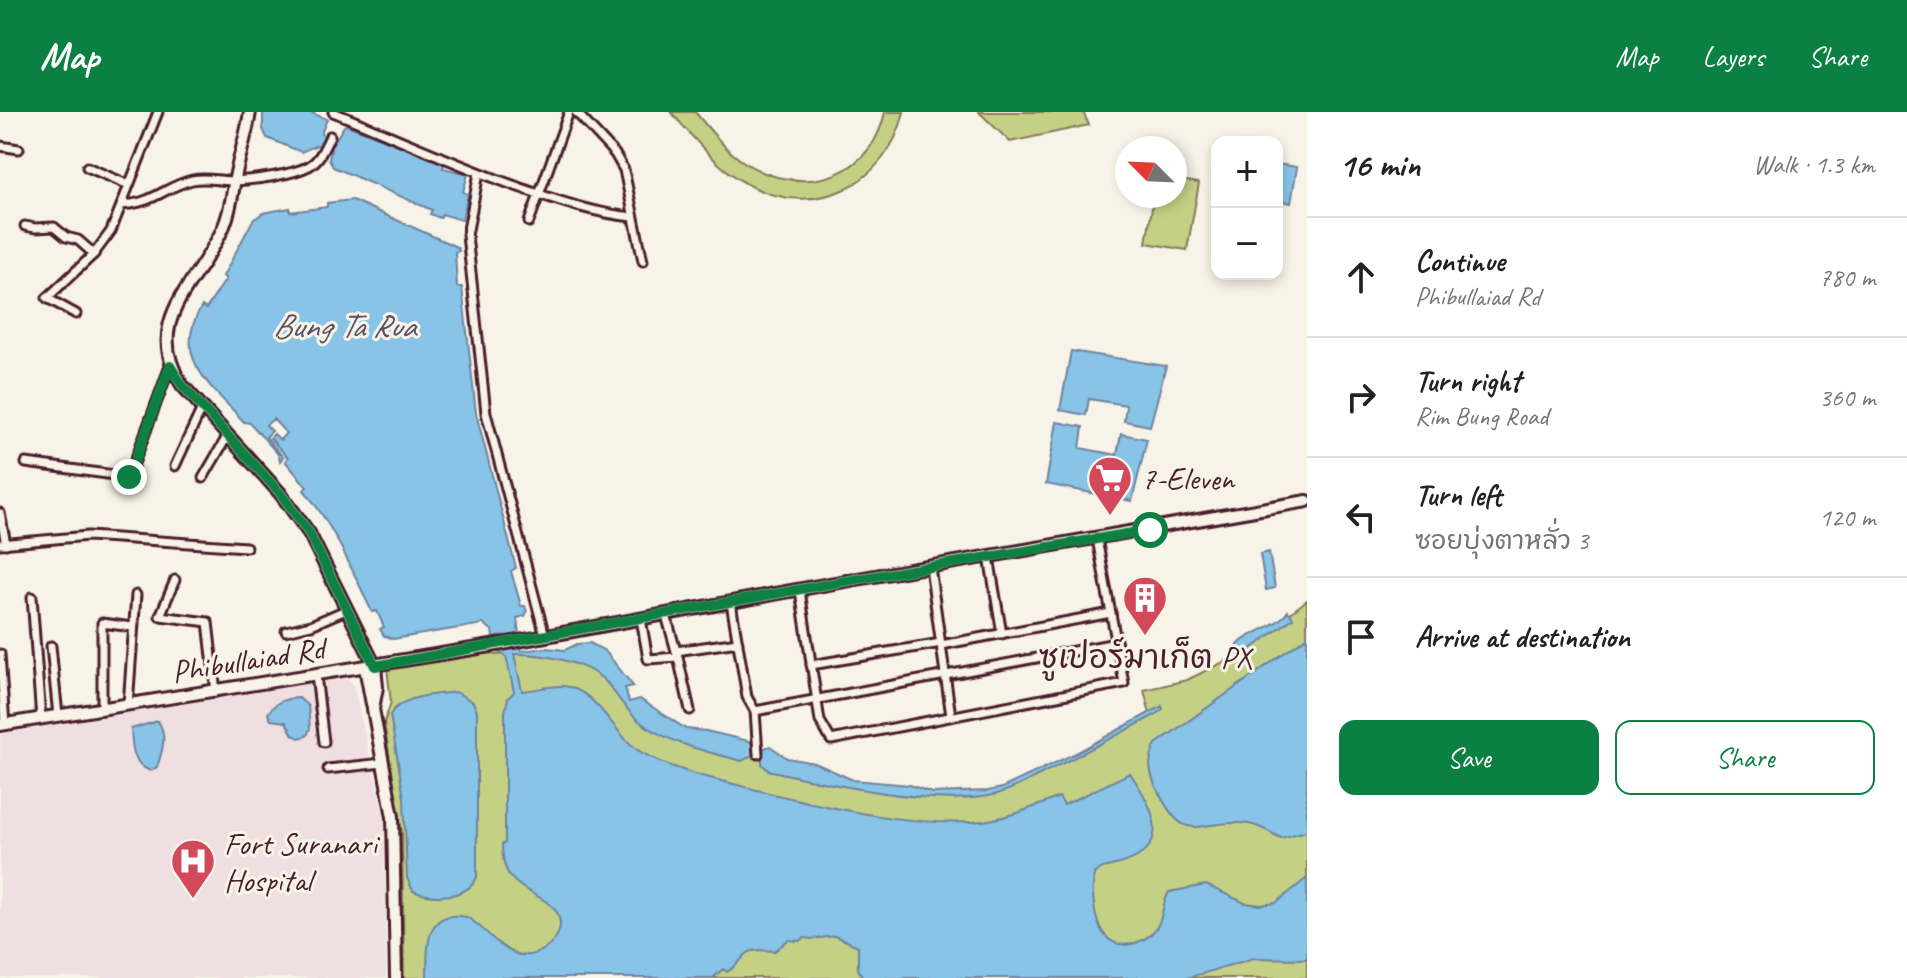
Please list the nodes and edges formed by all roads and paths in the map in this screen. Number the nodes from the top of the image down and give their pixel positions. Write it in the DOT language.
graph roads {
  1 [pos="158,112"];
  2 [pos="250,112"];
  3 [pos="333,112"];
  4 [pos="569,112"];
  5 [pos="576,112"];
  6 [pos="330,136"];
  7 [pos="0,146"];
  8 [pos="19,149"];
  9 [pos="87,167"];
  10 [pos="479,173"];
  11 [pos="234,181"];
  12 [pos="129,185"];
  13 [pos="539,194"];
  14 [pos="122,205"];
  15 [pos="633,217"];
  16 [pos="529,222"];
  17 [pos="25,226"];
  18 [pos="94,254"];
  19 [pos="643,261"];
  20 [pos="76,314"];
  21 [pos="170,366"];
  22 [pos="203,406"];
  23 [pos="228,435"];
  24 [pos="26,463"];
  25 [pos="175,466"];
  26 [pos="203,478"];
  27 [pos="1307,501"];
  28 [pos="0,513"];
  29 [pos="1097,539"];
  30 [pos="3,544"];
  31 [pos="246,547"];
  32 [pos="989,557"];
  33 [pos="930,567"];
  34 [pos="175,580"];
  35 [pos="800,591"];
  36 [pos="136,595"];
  37 [pos="32,597"];
  38 [pos="731,603"];
  39 [pos="348,609"];
  40 [pos="1111,613"];
  41 [pos="666,615"];
  42 [pos="641,619"];
  43 [pos="132,627"];
  44 [pos="286,631"];
  45 [pos="1002,634"];
  46 [pos="545,636"];
  47 [pos="738,642"];
  48 [pos="1116,643"];
  49 [pos="941,644"];
  50 [pos="51,646"];
  51 [pos="0,654"];
  52 [pos="677,654"];
  53 [pos="811,665"];
  54 [pos="370,666"];
  55 [pos="316,675"];
  56 [pos="945,675"];
  57 [pos="216,692"];
  58 [pos="817,699"];
  59 [pos="128,705"];
  60 [pos="102,710"];
  61 [pos="690,710"];
  62 [pos="755,711"];
  63 [pos="58,716"];
  64 [pos="951,716"];
  65 [pos="41,719"];
  66 [pos="2,725"];
  67 [pos="324,742"];
  68 [pos="758,754"];
  69 [pos="383,763"];
  70 [pos="328,769"];
  71 [pos="396,978"];
  1 -- 12 [label="street"];
  2 -- 11 [label="street"];
  3 -- 10 [label="street"];
  4 -- 13 [label="street"];
  5 -- 15 [label="street"];
  6 -- 11 [label="street"];
  7 -- 8 [label="street"];
  9 -- 12 [label="street"];
  10 -- 13 [label="street"];
  10 -- 46 [label="street"];
  11 -- 14 [label="street"];
  11 -- 21 [label="street"];
  12 -- 14 [label="street"];
  13 -- 15 [label="street"];
  13 -- 16 [label="street"];
  14 -- 18 [label="street"];
  15 -- 19 [label="street"];
  17 -- 18 [label="street"];
  18 -- 20 [label="street"];
  21 -- 22 [label="street"];
  21 -- 24 [label="street"];
  22 -- 23 [label="street"];
  22 -- 25 [label="street"];
  23 -- 26 [label="street"];
  23 -- 39 [label="street"];
  27 -- 29 [label="street, Phibullaiad Rd"];
  28 -- 30 [label="street"];
  29 -- 32 [label="street, Phibullaiad Rd"];
  29 -- 40 [label="street"];
  30 -- 31 [label="street"];
  32 -- 33 [label="street, Phibullaiad Rd"];
  32 -- 45 [label="street"];
  33 -- 35 [label="street, Phibullaiad Rd"];
  33 -- 49 [label="street"];
  34 -- 57 [label="street"];
  35 -- 38 [label="street, Phibullaiad Rd"];
  35 -- 53 [label="street"];
  36 -- 43 [label="street"];
  37 -- 65 [label="street"];
  38 -- 41 [label="street, Phibullaiad Rd"];
  38 -- 47 [label="street"];
  39 -- 44 [label="street"];
  39 -- 54 [label="street"];
  40 -- 45 [label="street"];
  40 -- 48 [label="street"];
  41 -- 42 [label="street, Phibullaiad Rd"];
  41 -- 52 [label="street"];
  42 -- 46 [label="street, Phibullaiad Rd"];
  42 -- 52 [label="street"];
  43 -- 59 [label="street"];
  43 -- 60 [label="street"];
  45 -- 49 [label="street"];
  46 -- 54 [label="street, Phibullaiad Rd"];
  47 -- 52 [label="street"];
  47 -- 62 [label="street"];
  48 -- 56 [label="street"];
  48 -- 64 [label="street"];
  49 -- 53 [label="street"];
  49 -- 56 [label="street"];
  50 -- 63 [label="street"];
  51 -- 66 [label="street"];
  52 -- 61 [label="street"];
  53 -- 58 [label="street"];
  54 -- 55 [label="street, Phibullaiad Rd"];
  54 -- 69 [label="street"];
  55 -- 57 [label="street, Phibullaiad Rd"];
  55 -- 67 [label="street"];
  56 -- 58 [label="street"];
  56 -- 64 [label="street"];
  57 -- 59 [label="street, Phibullaiad Rd"];
  58 -- 62 [label="street"];
  58 -- 64 [label="street"];
  59 -- 60 [label="street, Phibullaiad Rd"];
  60 -- 63 [label="street, Phibullaiad Rd"];
  62 -- 68 [label="street"];
  63 -- 65 [label="street, Phibullaiad Rd"];
  65 -- 66 [label="street, Phibullaiad Rd"];
  69 -- 70 [label="street"];
  69 -- 71 [label="street"];
}
